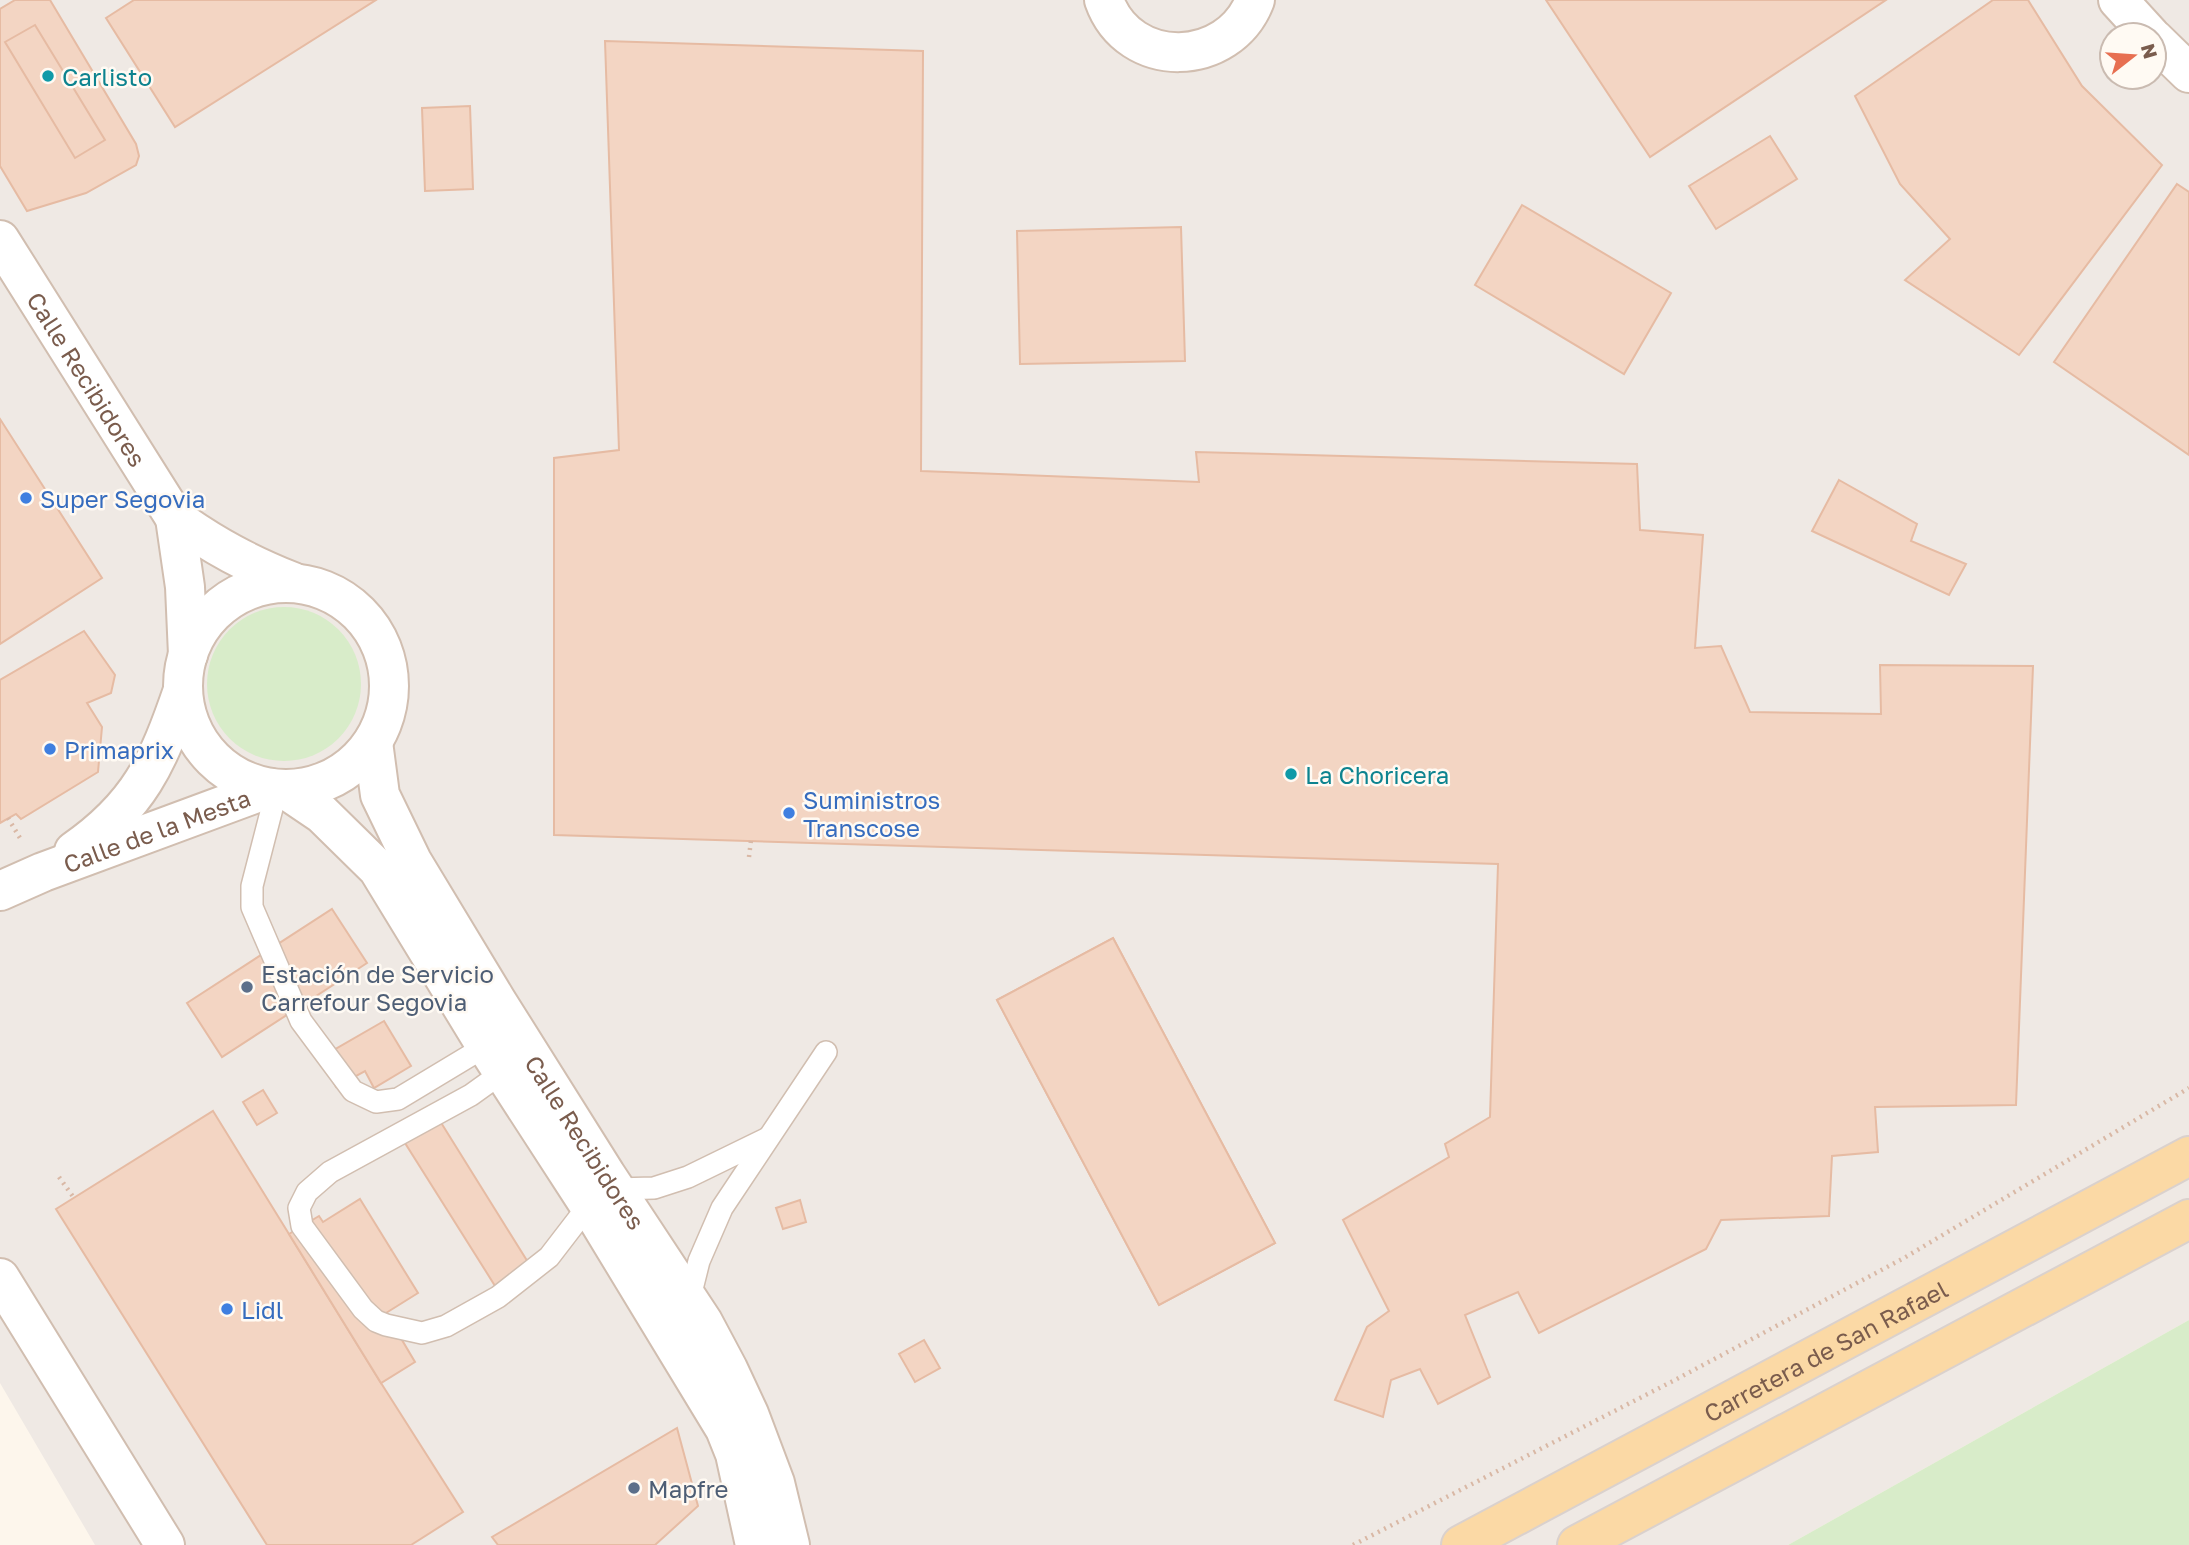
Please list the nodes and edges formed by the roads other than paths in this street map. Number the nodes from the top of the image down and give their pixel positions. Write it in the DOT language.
graph roads {
  1 [pos="1104,0"];
  2 [pos="1255,0"];
  3 [pos="2118,0"];
  4 [pos="2137,21"];
  5 [pos="2168,53"];
  6 [pos="2189,73"];
  7 [pos="0,240"];
  8 [pos="175,518"];
  9 [pos="296,584"];
  10 [pos="186,673"];
  11 [pos="373,742"];
  12 [pos="277,789"];
  13 [pos="43,872"];
  14 [pos="0,891"];
  15 [pos="826,1052"];
  16 [pos="495,1059"];
  17 [pos="770,1137"];
  18 [pos="2181,1159"];
  19 [pos="602,1197"];
  20 [pos="2189,1219"];
  21 [pos="0,1278"];
  22 [pos="690,1301"];
  23 [pos="165,1545"];
  24 [pos="755,1545"];
  25 [pos="790,1545"];
  26 [pos="1461,1545"];
  27 [pos="1577,1545"];
  1 -- 2 [label="street"];
  3 -- 4 [label="street"];
  5 -- 6 [label="street"];
  7 -- 8 [label="street, Calle Recibidores"];
  8 -- 9 [label="street, Calle Recibidores"];
  8 -- 10 [label="street, Calle Recibidores"];
  9 -- 10 [label="street"];
  9 -- 11 [label="street"];
  10 -- 12 [label="street"];
  10 -- 13 [label="street, Calle de la Mesta"];
  11 -- 12 [label="street"];
  11 -- 19 [label="street, Calle Recibidores"];
  12 -- 13 [label="street, Calle de la Mesta"];
  12 -- 16 [label="street, Calle Recibidores"];
  12 -- 16 [label="lane"];
  13 -- 14 [label="street, Calle de la Mesta"];
  15 -- 17 [label="lane"];
  16 -- 19 [label="street, Calle Recibidores"];
  16 -- 19 [label="lane"];
  17 -- 19 [label="lane"];
  17 -- 22 [label="lane"];
  18 -- 26 [label="main road, Carretera de San Rafael"];
  19 -- 22 [label="street, Calle Recibidores"];
  19 -- 24 [label="street, Calle Recibidores"];
  20 -- 27 [label="main road"];
  21 -- 23 [label="street"];
  22 -- 25 [label="street, Calle Recibidores"];
}
